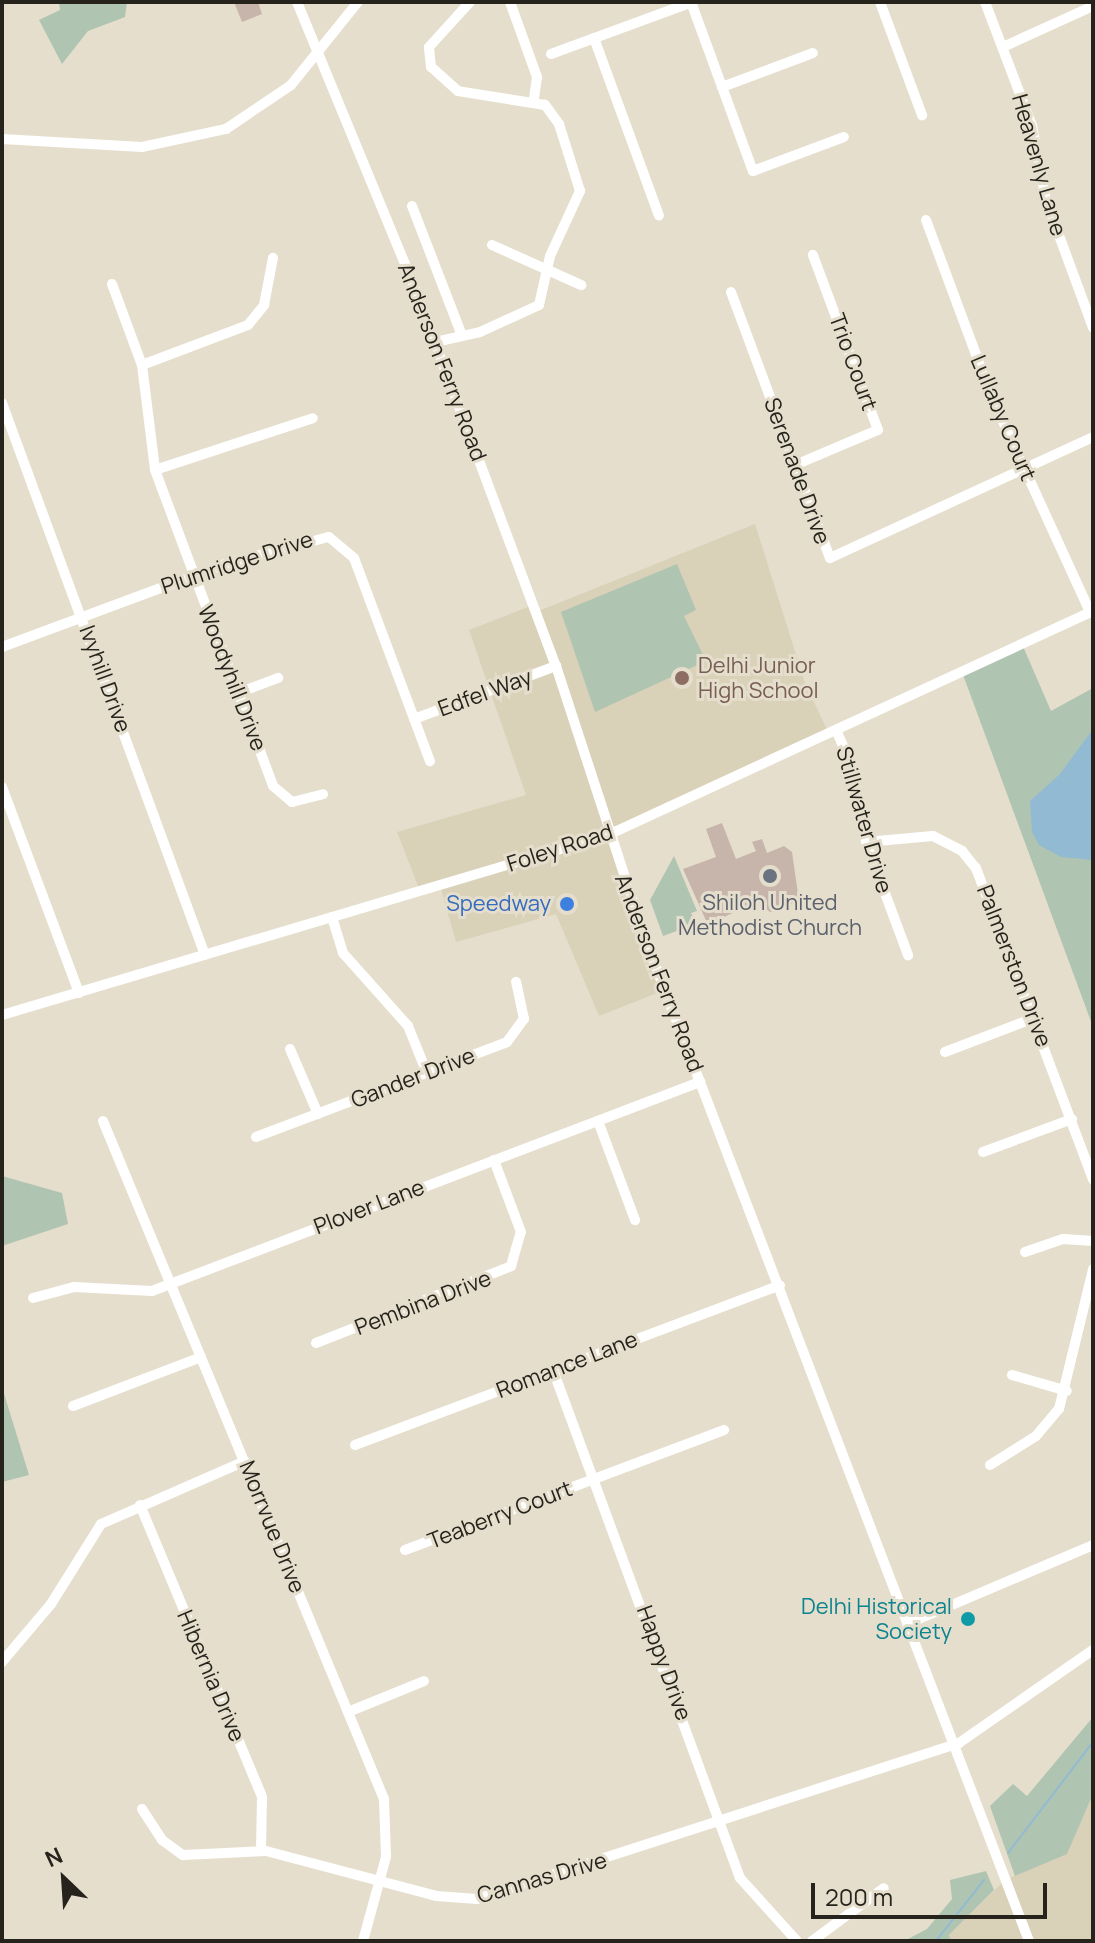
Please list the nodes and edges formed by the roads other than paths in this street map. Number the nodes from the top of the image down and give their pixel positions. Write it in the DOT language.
graph roads {
  1 [pos="297,2"];
  2 [pos="358,2"];
  3 [pos="470,2"];
  4 [pos="510,2"];
  5 [pos="691,2"];
  6 [pos="880,2"];
  7 [pos="985,2"];
  8 [pos="1093,6"];
  9 [pos="594,38"];
  10 [pos="1003,47"];
  11 [pos="813,53"];
  12 [pos="317,54"];
  13 [pos="551,54"];
  14 [pos="722,87"];
  15 [pos="534,98"];
  16 [pos="922,115"];
  17 [pos="844,137"];
  18 [pos="2,139"];
  19 [pos="412,206"];
  20 [pos="659,216"];
  21 [pos="926,220"];
  22 [pos="492,245"];
  23 [pos="813,255"];
  24 [pos="273,258"];
  25 [pos="547,270"];
  26 [pos="112,284"];
  27 [pos="581,285"];
  28 [pos="731,292"];
  29 [pos="1093,328"];
  30 [pos="461,333"];
  31 [pos="435,342"];
  32 [pos="142,365"];
  33 [pos="2,403"];
  34 [pos="313,418"];
  35 [pos="1093,437"];
  36 [pos="795,465"];
  37 [pos="1023,467"];
  38 [pos="155,470"];
  39 [pos="194,575"];
  40 [pos="1092,612"];
  41 [pos="82,617"];
  42 [pos="2,647"];
  43 [pos="556,666"];
  44 [pos="278,678"];
  45 [pos="238,693"];
  46 [pos="414,719"];
  47 [pos="836,730"];
  48 [pos="430,761"];
  49 [pos="2,787"];
  50 [pos="323,794"];
  51 [pos="608,835"];
  52 [pos="866,842"];
  53 [pos="332,917"];
  54 [pos="205,955"];
  55 [pos="908,955"];
  56 [pos="516,982"];
  57 [pos="79,993"];
  58 [pos="2,1015"];
  59 [pos="1034,1018"];
  60 [pos="290,1049"];
  61 [pos="945,1052"];
  62 [pos="427,1073"];
  63 [pos="700,1082"];
  64 [pos="318,1114"];
  65 [pos="1072,1119"];
  66 [pos="103,1121"];
  67 [pos="598,1121"];
  68 [pos="256,1137"];
  69 [pos="983,1152"];
  70 [pos="494,1160"];
  71 [pos="1093,1180"];
  72 [pos="635,1220"];
  73 [pos="1093,1241"];
  74 [pos="1025,1252"];
  75 [pos="1093,1269"];
  76 [pos="170,1283"];
  77 [pos="780,1285"];
  78 [pos="33,1298"];
  79 [pos="1087,1314"];
  80 [pos="316,1343"];
  81 [pos="201,1357"];
  82 [pos="553,1370"];
  83 [pos="1012,1375"];
  84 [pos="1067,1391"];
  85 [pos="73,1406"];
  86 [pos="724,1430"];
  87 [pos="355,1445"];
  88 [pos="245,1461"];
  89 [pos="990,1465"];
  90 [pos="595,1479"];
  91 [pos="140,1505"];
  92 [pos="1093,1545"];
  93 [pos="405,1550"];
  94 [pos="907,1624"];
  95 [pos="1093,1650"];
  96 [pos="2,1662"];
  97 [pos="424,1681"];
  98 [pos="348,1712"];
  99 [pos="953,1745"];
  100 [pos="142,1809"];
  101 [pos="721,1823"];
  102 [pos="261,1851"];
  103 [pos="379,1881"];
  104 [pos="884,1888"];
  105 [pos="363,1941"];
  106 [pos="797,1941"];
  107 [pos="812,1941"];
  108 [pos="1029,1941"];
  1 -- 12 [label="street, Anderson Ferry Road"];
  2 -- 12 [label="street"];
  3 -- 15 [label="street"];
  4 -- 15 [label="street"];
  5 -- 9 [label="street"];
  5 -- 14 [label="street"];
  6 -- 16 [label="street"];
  7 -- 10 [label="street, Heavenly Lane"];
  8 -- 10 [label="street"];
  9 -- 13 [label="street"];
  9 -- 20 [label="street"];
  10 -- 29 [label="street, Heavenly Lane"];
  11 -- 14 [label="street"];
  12 -- 18 [label="street"];
  12 -- 31 [label="street, Anderson Ferry Road"];
  14 -- 17 [label="street"];
  15 -- 25 [label="street"];
  19 -- 30 [label="street"];
  21 -- 37 [label="street, Lullaby Court"];
  22 -- 25 [label="street"];
  23 -- 36 [label="street, Trio Court"];
  24 -- 32 [label="street"];
  25 -- 27 [label="street"];
  25 -- 30 [label="street"];
  26 -- 32 [label="street, Woodyhill Drive"];
  28 -- 36 [label="street, Serenade Drive"];
  30 -- 31 [label="street"];
  31 -- 43 [label="street, Anderson Ferry Road"];
  32 -- 38 [label="street, Woodyhill Drive"];
  33 -- 41 [label="street, Ivyhill Drive"];
  34 -- 38 [label="street"];
  35 -- 37 [label="street, Serenade Drive"];
  36 -- 37 [label="street, Serenade Drive"];
  37 -- 40 [label="street, Lullaby Court"];
  38 -- 39 [label="street, Woodyhill Drive"];
  39 -- 41 [label="street, Plumridge Drive"];
  39 -- 45 [label="street, Woodyhill Drive"];
  39 -- 46 [label="street, Plumridge Drive"];
  40 -- 47 [label="street, Foley Road"];
  41 -- 42 [label="street, Plumridge Drive"];
  41 -- 54 [label="street, Ivyhill Drive"];
  43 -- 46 [label="street, Edfel Way"];
  43 -- 51 [label="street, Anderson Ferry Road"];
  44 -- 45 [label="street"];
  45 -- 50 [label="street, Woodyhill Drive"];
  46 -- 48 [label="street, Plumridge Drive"];
  47 -- 51 [label="street, Foley Road"];
  47 -- 52 [label="street, Stillwater Drive"];
  49 -- 57 [label="street"];
  51 -- 53 [label="street, Foley Road"];
  51 -- 63 [label="street, Anderson Ferry Road"];
  52 -- 55 [label="street, Stillwater Drive"];
  52 -- 59 [label="street, Palmerston Drive"];
  53 -- 54 [label="street, Foley Road"];
  53 -- 62 [label="street"];
  54 -- 57 [label="street, Foley Road"];
  56 -- 62 [label="street, Gander Drive"];
  57 -- 58 [label="street, Foley Road"];
  59 -- 61 [label="street"];
  59 -- 65 [label="street, Palmerston Drive"];
  60 -- 64 [label="street"];
  62 -- 64 [label="street, Gander Drive"];
  63 -- 67 [label="street, Plover Lane"];
  63 -- 77 [label="street, Anderson Ferry Road"];
  64 -- 68 [label="street, Gander Drive"];
  65 -- 69 [label="street"];
  65 -- 71 [label="street, Palmerston Drive"];
  66 -- 76 [label="street, Morrvue Drive"];
  67 -- 70 [label="street, Plover Lane"];
  67 -- 72 [label="street"];
  70 -- 76 [label="street, Plover Lane"];
  70 -- 80 [label="street, Pembina Drive"];
  73 -- 74 [label="street"];
  75 -- 79 [label="street"];
  76 -- 78 [label="street, Plover Lane"];
  76 -- 81 [label="street, Morrvue Drive"];
  77 -- 82 [label="street, Romance Lane"];
  77 -- 94 [label="street, Anderson Ferry Road"];
  79 -- 84 [label="street"];
  81 -- 85 [label="street"];
  81 -- 88 [label="street, Morrvue Drive"];
  82 -- 87 [label="street, Romance Lane"];
  82 -- 90 [label="street, Happy Drive"];
  83 -- 84 [label="street"];
  84 -- 89 [label="street"];
  86 -- 90 [label="street, Teaberry Court"];
  88 -- 91 [label="street"];
  88 -- 98 [label="street, Morrvue Drive"];
  90 -- 93 [label="street, Teaberry Court"];
  90 -- 101 [label="street, Happy Drive"];
  91 -- 96 [label="street"];
  91 -- 102 [label="street, Hibernia Drive"];
  92 -- 94 [label="street"];
  94 -- 99 [label="street, Anderson Ferry Road"];
  95 -- 99 [label="street, Cannas Drive"];
  97 -- 98 [label="street"];
  98 -- 103 [label="street, Morrvue Drive"];
  99 -- 101 [label="street, Cannas Drive"];
  99 -- 108 [label="street, Anderson Ferry Road"];
  100 -- 102 [label="street, Cannas Drive"];
  101 -- 103 [label="street, Cannas Drive"];
  101 -- 106 [label="street, Happy Drive"];
  102 -- 103 [label="street, Cannas Drive"];
  103 -- 105 [label="street, Morrvue Drive"];
  104 -- 107 [label="street"];
}
